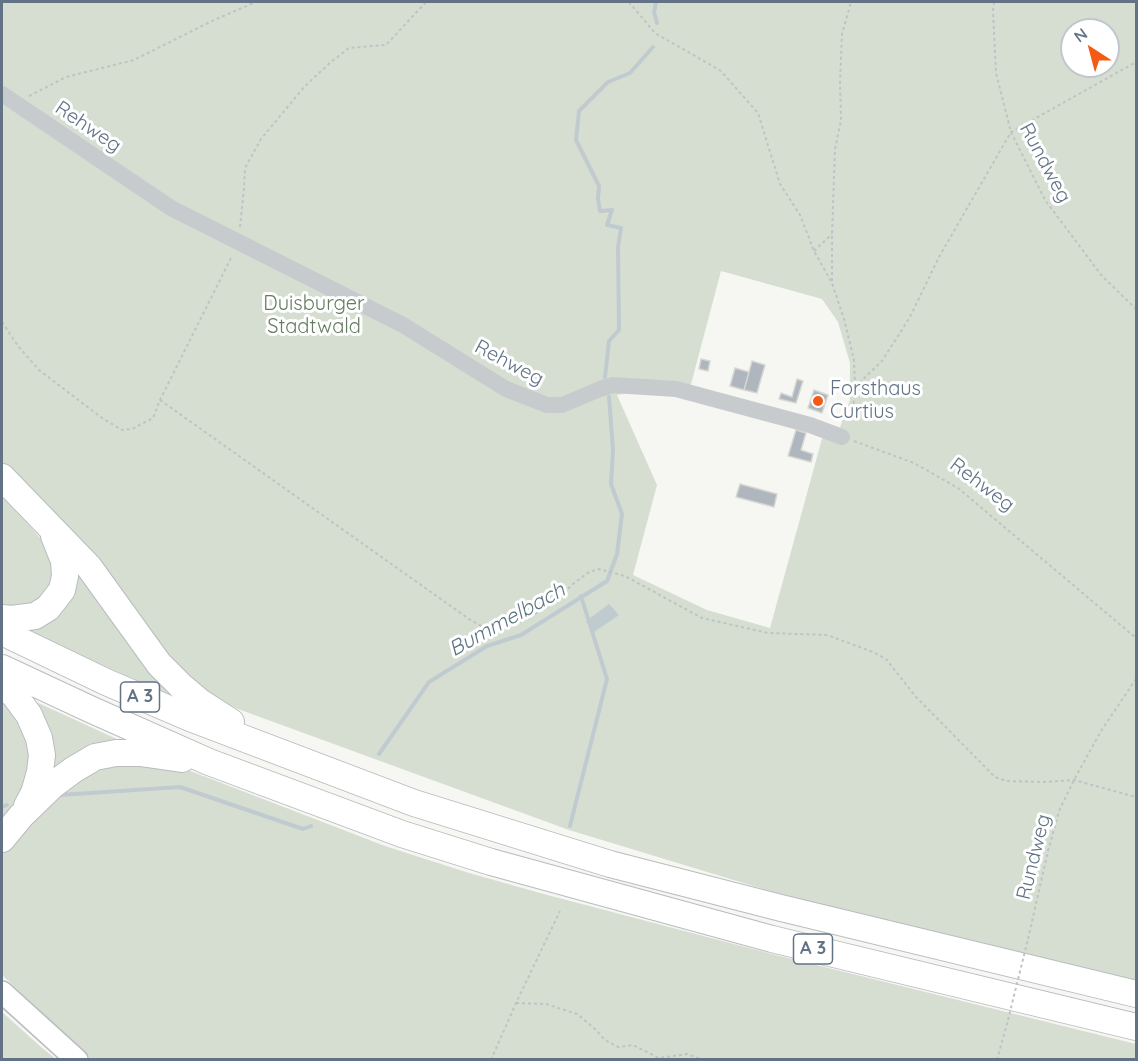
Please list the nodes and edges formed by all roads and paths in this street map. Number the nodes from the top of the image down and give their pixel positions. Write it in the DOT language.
graph roads {
  1 [pos="256,2"];
  2 [pos="426,2"];
  3 [pos="629,2"];
  4 [pos="851,2"];
  5 [pos="994,2"];
  6 [pos="1137,62"];
  7 [pos="9,99"];
  8 [pos="1011,132"];
  9 [pos="832,234"];
  10 [pos="238,243"];
  11 [pos="814,251"];
  12 [pos="832,283"];
  13 [pos="1137,309"];
  14 [pos="2,322"];
  15 [pos="855,387"];
  16 [pos="160,400"];
  17 [pos="842,437"];
  18 [pos="2,477"];
  19 [pos="52,530"];
  20 [pos="2,618"];
  21 [pos="2,632"];
  22 [pos="1137,638"];
  23 [pos="2,668"];
  24 [pos="1137,678"];
  25 [pos="2,684"];
  26 [pos="282,754"];
  27 [pos="209,762"];
  28 [pos="1074,780"];
  29 [pos="1137,796"];
  30 [pos="21,816"];
  31 [pos="2,839"];
  32 [pos="560,910"];
  33 [pos="2,992"];
  34 [pos="1137,994"];
  35 [pos="516,1003"];
  36 [pos="1137,1027"];
  37 [pos="77,1059"];
  38 [pos="491,1059"];
  39 [pos="703,1059"];
  40 [pos="998,1059"];
  1 -- 7 [label="path"];
  2 -- 10 [label="path"];
  3 -- 11 [label="path"];
  4 -- 9 [label="path"];
  5 -- 8 [label="path, Rundweg"];
  6 -- 8 [label="path"];
  7 -- 10 [label="lane, Rehweg"];
  8 -- 13 [label="path, Rundweg"];
  8 -- 15 [label="path"];
  9 -- 11 [label="path"];
  9 -- 12 [label="path"];
  10 -- 16 [label="path"];
  10 -- 17 [label="lane, Rehweg"];
  11 -- 12 [label="path"];
  12 -- 15 [label="path"];
  14 -- 16 [label="path"];
  15 -- 17 [label="path"];
  16 -- 28 [label="path"];
  17 -- 22 [label="path, Rehweg"];
  18 -- 19 [label="highway"];
  19 -- 20 [label="highway"];
  19 -- 26 [label="highway"];
  21 -- 26 [label="highway, A 3"];
  23 -- 27 [label="highway, A 3"];
  24 -- 28 [label="path, Rundweg"];
  25 -- 30 [label="highway"];
  26 -- 34 [label="highway, A 3"];
  27 -- 30 [label="highway"];
  27 -- 36 [label="highway, A 3"];
  28 -- 29 [label="path"];
  28 -- 40 [label="path, Rundweg, bridge"];
  30 -- 31 [label="highway"];
  32 -- 35 [label="path"];
  33 -- 37 [label="main road"];
  35 -- 38 [label="path"];
  35 -- 39 [label="path"];
}
